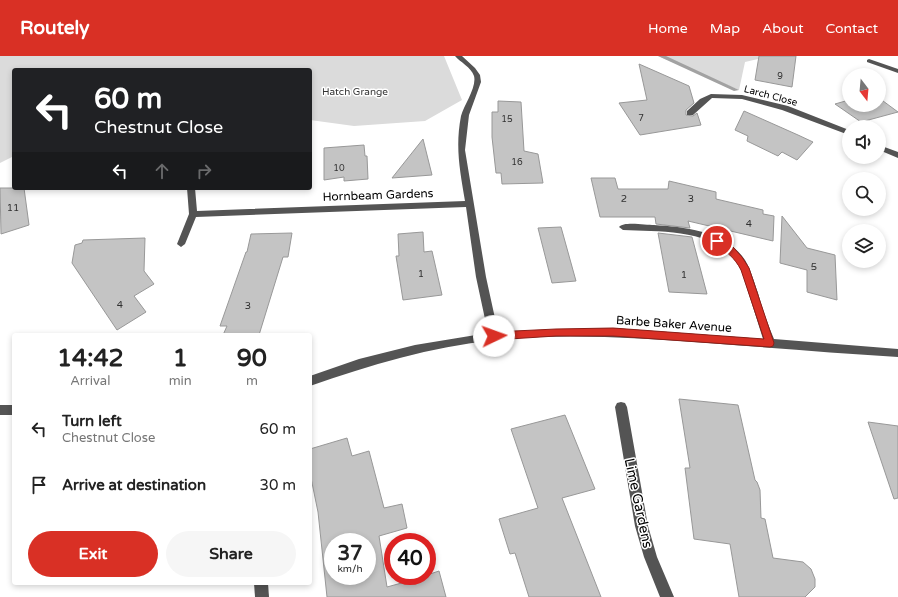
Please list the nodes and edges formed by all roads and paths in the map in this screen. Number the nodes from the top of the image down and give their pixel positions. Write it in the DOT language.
graph roads {
  1 [pos="458,56"];
  2 [pos="869,61"];
  3 [pos="898,71"];
  4 [pos="690,113"];
  5 [pos="842,131"];
  6 [pos="886,150"];
  7 [pos="898,155"];
  8 [pos="191,190"];
  9 [pos="468,204"];
  10 [pos="193,214"];
  11 [pos="623,227"];
  12 [pos="181,244"];
  13 [pos="494,336"];
  14 [pos="770,343"];
  15 [pos="898,353"];
  16 [pos="312,380"];
  17 [pos="621,407"];
  18 [pos="0,410"];
  19 [pos="12,410"];
  20 [pos="261,585"];
  21 [pos="262,597"];
  22 [pos="667,597"];
  1 -- 9 [label="street"];
  2 -- 3 [label="street"];
  4 -- 5 [label="street, Larch Close"];
  6 -- 7 [label="street"];
  8 -- 10 [label="street"];
  9 -- 10 [label="street, Hornbeam Gardens"];
  9 -- 13 [label="street"];
  10 -- 12 [label="street"];
  11 -- 14 [label="street"];
  13 -- 14 [label="street, Barbe Baker Avenue"];
  13 -- 16 [label="street, Barbe Baker Avenue"];
  14 -- 15 [label="street, Barbe Baker Avenue"];
  17 -- 22 [label="street, Lime Gardens"];
  18 -- 19 [label="street"];
  20 -- 21 [label="street"];
}
